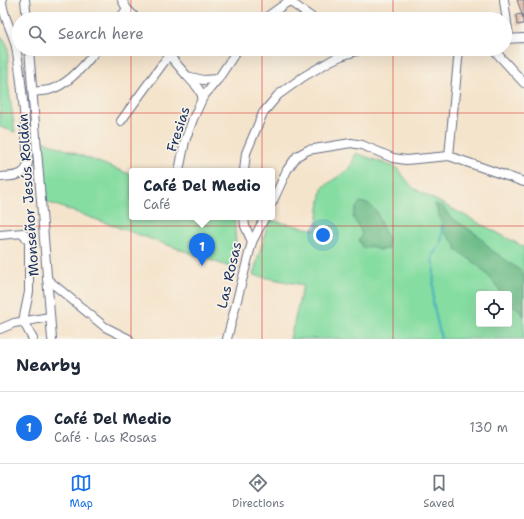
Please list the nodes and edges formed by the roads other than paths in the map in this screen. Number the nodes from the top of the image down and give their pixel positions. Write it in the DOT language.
graph roads {
  1 [pos="2,0"];
  2 [pos="25,0"];
  3 [pos="122,0"];
  4 [pos="288,0"];
  5 [pos="504,0"];
  6 [pos="127,9"];
  7 [pos="26,12"];
  8 [pos="125,12"];
  9 [pos="130,12"];
  10 [pos="273,12"];
  11 [pos="304,12"];
  12 [pos="505,12"];
  13 [pos="12,36"];
  14 [pos="512,38"];
  15 [pos="524,38"];
  16 [pos="17,56"];
  17 [pos="30,56"];
  18 [pos="91,56"];
  19 [pos="164,56"];
  20 [pos="170,56"];
  21 [pos="233,56"];
  22 [pos="333,56"];
  23 [pos="458,56"];
  24 [pos="500,56"];
  25 [pos="187,76"];
  26 [pos="218,79"];
  27 [pos="524,83"];
  28 [pos="33,92"];
  29 [pos="203,97"];
  30 [pos="121,121"];
  31 [pos="450,156"];
  32 [pos="180,168"];
  33 [pos="244,168"];
  34 [pos="0,177"];
  35 [pos="524,182"];
  36 [pos="275,196"];
  37 [pos="244,220"];
  38 [pos="264,220"];
  39 [pos="0,235"];
  40 [pos="252,242"];
  41 [pos="47,279"];
  42 [pos="50,317"];
  43 [pos="23,321"];
  44 [pos="0,329"];
  45 [pos="227,337"];
  46 [pos="33,339"];
  47 [pos="52,339"];
  48 [pos="129,339"];
  1 -- 13 [label="street"];
  2 -- 7 [label="street"];
  3 -- 6 [label="street"];
  4 -- 10 [label="street"];
  4 -- 11 [label="street"];
  5 -- 12 [label="street"];
  6 -- 8 [label="street"];
  6 -- 9 [label="street"];
  14 -- 15 [label="street"];
  16 -- 34 [label="street"];
  17 -- 28 [label="street, Monseñor Jesús Roldán"];
  18 -- 28 [label="street"];
  19 -- 30 [label="street"];
  20 -- 25 [label="street"];
  21 -- 26 [label="street, Fresias"];
  22 -- 33 [label="street"];
  23 -- 31 [label="street"];
  24 -- 27 [label="street"];
  25 -- 26 [label="street"];
  25 -- 29 [label="street"];
  26 -- 29 [label="street, Fresias"];
  28 -- 41 [label="street, Monseñor Jesús Roldán"];
  29 -- 32 [label="street, Fresias"];
  31 -- 35 [label="street"];
  31 -- 36 [label="street"];
  37 -- 40 [label="street, Las Rosas"];
  38 -- 40 [label="street"];
  39 -- 43 [label="street"];
  40 -- 45 [label="street, Las Rosas"];
  41 -- 42 [label="street, Monseñor Jesús Roldán"];
  41 -- 48 [label="street"];
  42 -- 43 [label="street"];
  42 -- 47 [label="street, Monseñor Jesús Roldán"];
  43 -- 44 [label="street"];
  43 -- 46 [label="street"];
}
